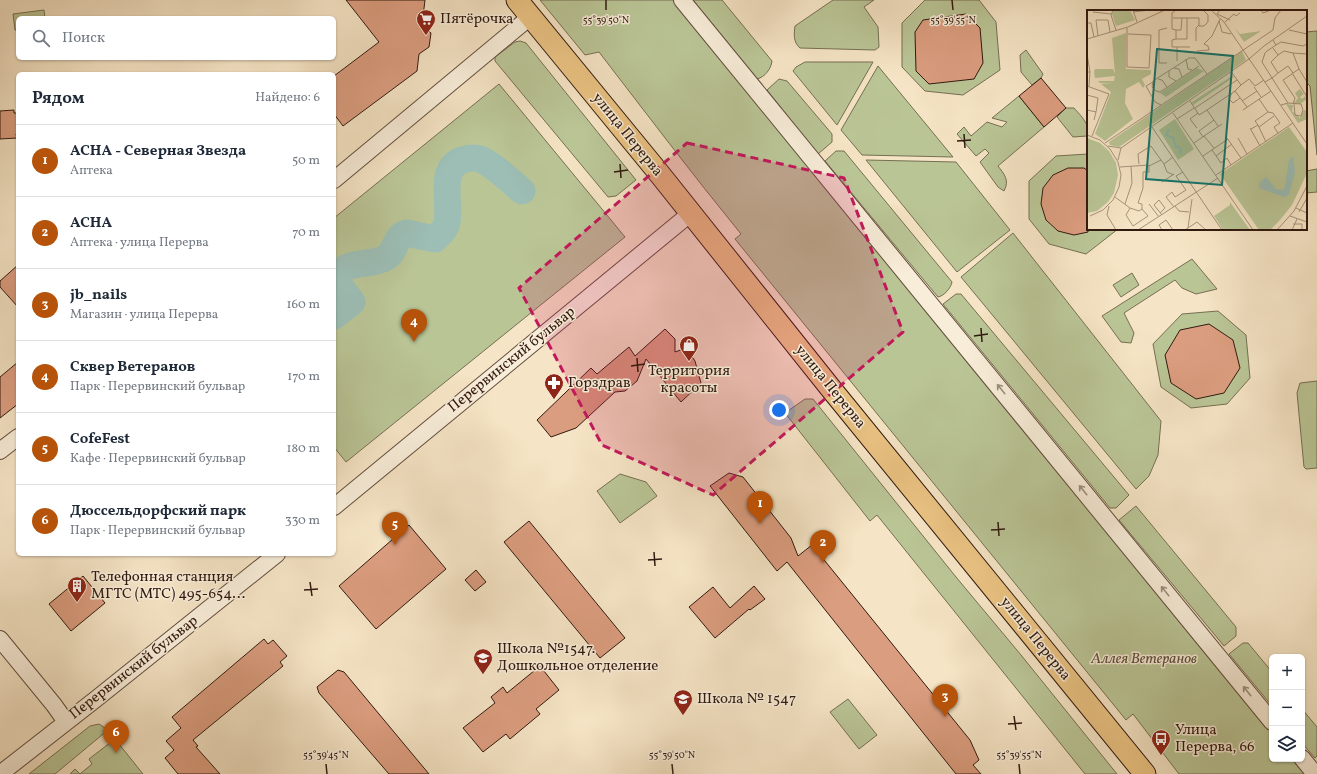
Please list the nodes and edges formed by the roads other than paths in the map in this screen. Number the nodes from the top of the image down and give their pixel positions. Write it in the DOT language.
graph roads {
  1 [pos="516,0"];
  2 [pos="682,0"];
  3 [pos="530,17"];
  4 [pos="336,178"];
  5 [pos="691,213"];
  6 [pos="16,439"];
  7 [pos="0,451"];
  8 [pos="336,505"];
  9 [pos="274,556"];
  10 [pos="0,639"];
  11 [pos="1269,718"];
  12 [pos="66,722"];
  13 [pos="1305,762"];
  14 [pos="0,774"];
  15 [pos="1144,774"];
  16 [pos="1315,774"];
  1 -- 3 [label="main road, улица Перерва"];
  11 -- 2 [label="street, one-way"];
  3 -- 4 [label="street"];
  3 -- 5 [label="main road, улица Перерва"];
  5 -- 8 [label="street, Перервинский бульвар"];
  5 -- 15 [label="main road, улица Перерва"];
  6 -- 7 [label="street"];
  9 -- 12 [label="street, Перервинский бульвар"];
  10 -- 12 [label="street, Перервинский бульвар"];
  12 -- 14 [label="street, Перервинский бульвар"];
  13 -- 16 [label="street"];
}
